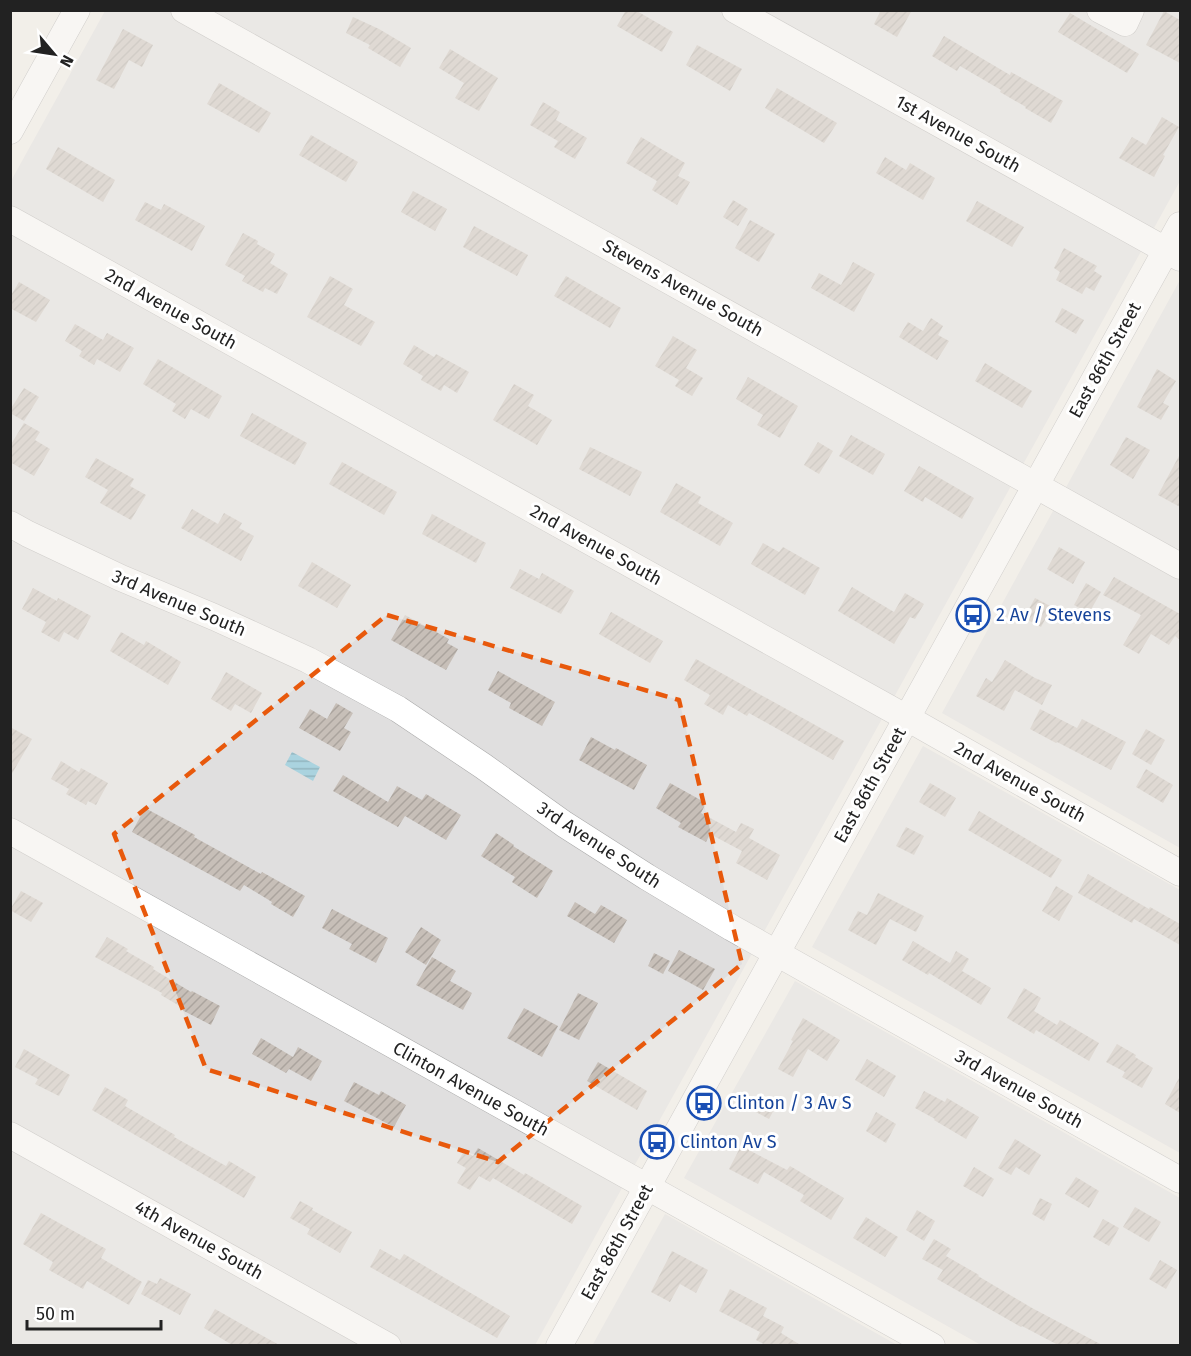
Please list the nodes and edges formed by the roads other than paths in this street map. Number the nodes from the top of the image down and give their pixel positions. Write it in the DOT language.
graph roads {
  1 [pos="77,10"];
  2 [pos="184,10"];
  3 [pos="735,10"];
  4 [pos="1100,10"];
  5 [pos="1131,10"];
  6 [pos="10,131"];
  7 [pos="10,219"];
  8 [pos="1180,225"];
  9 [pos="1173,254"];
  10 [pos="1036,485"];
  11 [pos="10,524"];
  12 [pos="1180,566"];
  13 [pos="907,718"];
  14 [pos="10,831"];
  15 [pos="1180,873"];
  16 [pos="777,953"];
  17 [pos="10,1135"];
  18 [pos="1180,1180"];
  19 [pos="647,1188"];
  20 [pos="388,1346"];
  21 [pos="559,1346"];
  22 [pos="932,1346"];
  1 -- 6 [label="street"];
  2 -- 10 [label="street, Stevens Avenue South"];
  3 -- 9 [label="street, 1st Avenue South"];
  4 -- 5 [label="street"];
  7 -- 13 [label="street, 2nd Avenue South"];
  8 -- 9 [label="street, East 86th Street"];
  9 -- 10 [label="street, East 86th Street"];
  10 -- 12 [label="street, Stevens Avenue South"];
  10 -- 13 [label="street, East 86th Street"];
  11 -- 16 [label="street, 3rd Avenue South"];
  13 -- 15 [label="street, 2nd Avenue South"];
  13 -- 16 [label="street, East 86th Street"];
  14 -- 19 [label="street, Clinton Avenue South"];
  16 -- 18 [label="street, 3rd Avenue South"];
  16 -- 19 [label="street, East 86th Street"];
  17 -- 20 [label="street, 4th Avenue South"];
  19 -- 21 [label="street, East 86th Street"];
  19 -- 22 [label="street, Clinton Avenue South"];
}
